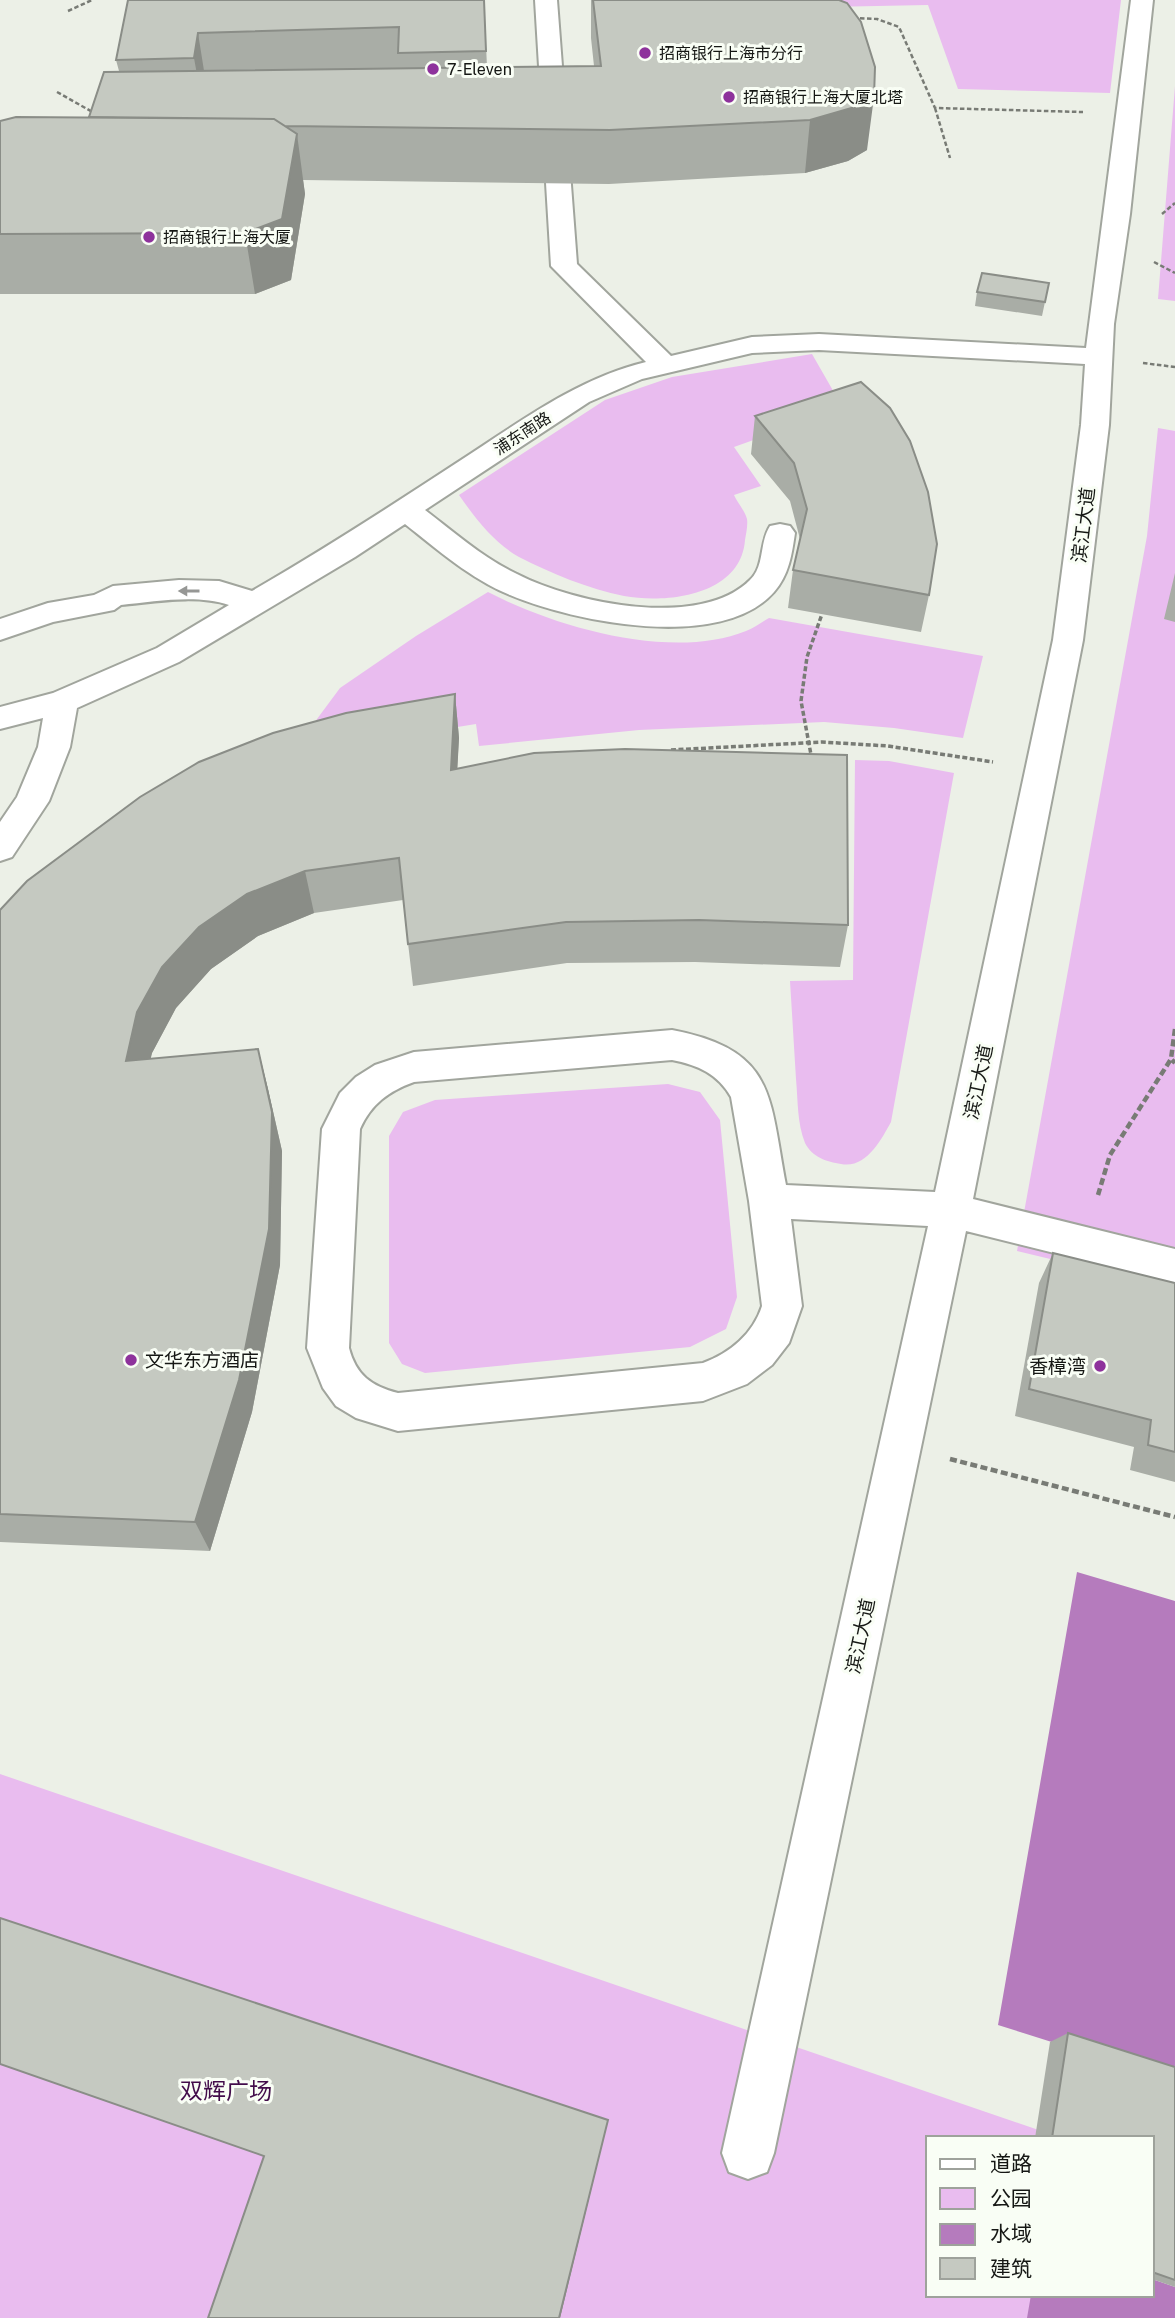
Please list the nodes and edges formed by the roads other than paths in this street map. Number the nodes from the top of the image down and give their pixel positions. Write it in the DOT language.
graph roads {
  1 [pos="545,0"];
  2 [pos="1142,0"];
  3 [pos="1101,357"];
  4 [pos="665,365"];
  5 [pos="406,509"];
  6 [pos="780,533"];
  7 [pos="255,604"];
  8 [pos="0,630"];
  9 [pos="62,702"];
  10 [pos="0,718"];
  11 [pos="0,848"];
  12 [pos="769,1201"];
  13 [pos="951,1210"];
  14 [pos="1175,1266"];
  15 [pos="748,2153"];
  1 -- 4 [label="street"];
  2 -- 3 [label="street, 滨江大道"];
  3 -- 4 [label="street, 浦东南路"];
  3 -- 13 [label="street, 滨江大道"];
  4 -- 5 [label="street, 浦东南路"];
  5 -- 6 [label="street"];
  5 -- 7 [label="street, 浦东南路"];
  7 -- 8 [label="street, one-way"];
  7 -- 9 [label="street, 浦东南路"];
  9 -- 10 [label="street, 浦东南路"];
  9 -- 11 [label="street"];
  12 -- 12 [label="street"];
  12 -- 13 [label="street"];
  13 -- 14 [label="street"];
  13 -- 15 [label="street, 滨江大道"];
}
